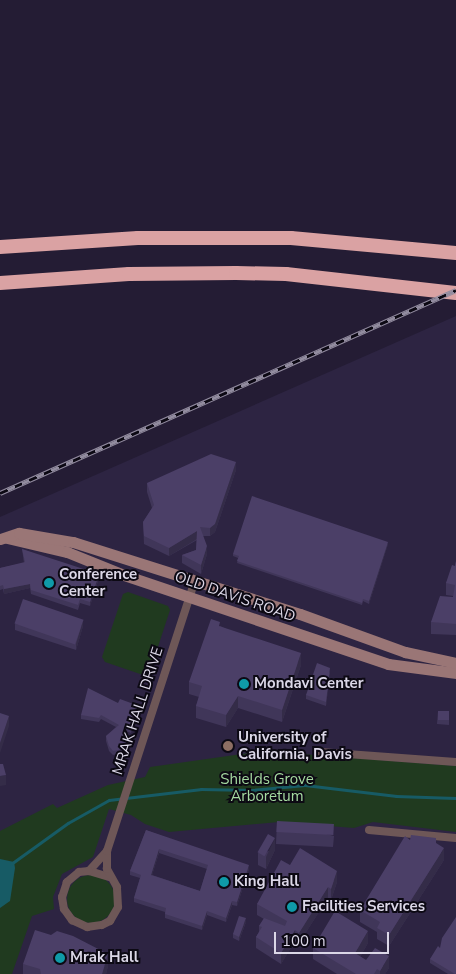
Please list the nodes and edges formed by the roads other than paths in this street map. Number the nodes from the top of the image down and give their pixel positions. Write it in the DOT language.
graph roads {
  1 [pos="0,247"];
  2 [pos="456,253"];
  3 [pos="0,283"];
  4 [pos="456,293"];
  5 [pos="3,538"];
  6 [pos="195,580"];
  7 [pos="190,597"];
  8 [pos="456,663"];
  9 [pos="456,672"];
  10 [pos="320,752"];
  11 [pos="456,762"];
  12 [pos="369,830"];
  13 [pos="456,838"];
  14 [pos="107,851"];
  15 [pos="89,871"];
  16 [pos="109,877"];
  1 -- 2 [label="highway"];
  3 -- 4 [label="highway"];
  5 -- 6 [label="street, OLD DAVIS ROAD"];
  5 -- 7 [label="street, OLD DAVIS ROAD"];
  6 -- 7 [label="street, MRAK HALL DRIVE"];
  6 -- 8 [label="street, OLD DAVIS ROAD"];
  7 -- 9 [label="street, OLD DAVIS ROAD"];
  7 -- 14 [label="street, MRAK HALL DRIVE"];
  10 -- 11 [label="street"];
  12 -- 13 [label="street"];
  14 -- 15 [label="street, MRAK HALL DRIVE"];
  14 -- 16 [label="street, MRAK HALL DRIVE"];
  15 -- 16 [label="street"];
  15 -- 16 [label="street"];
}
